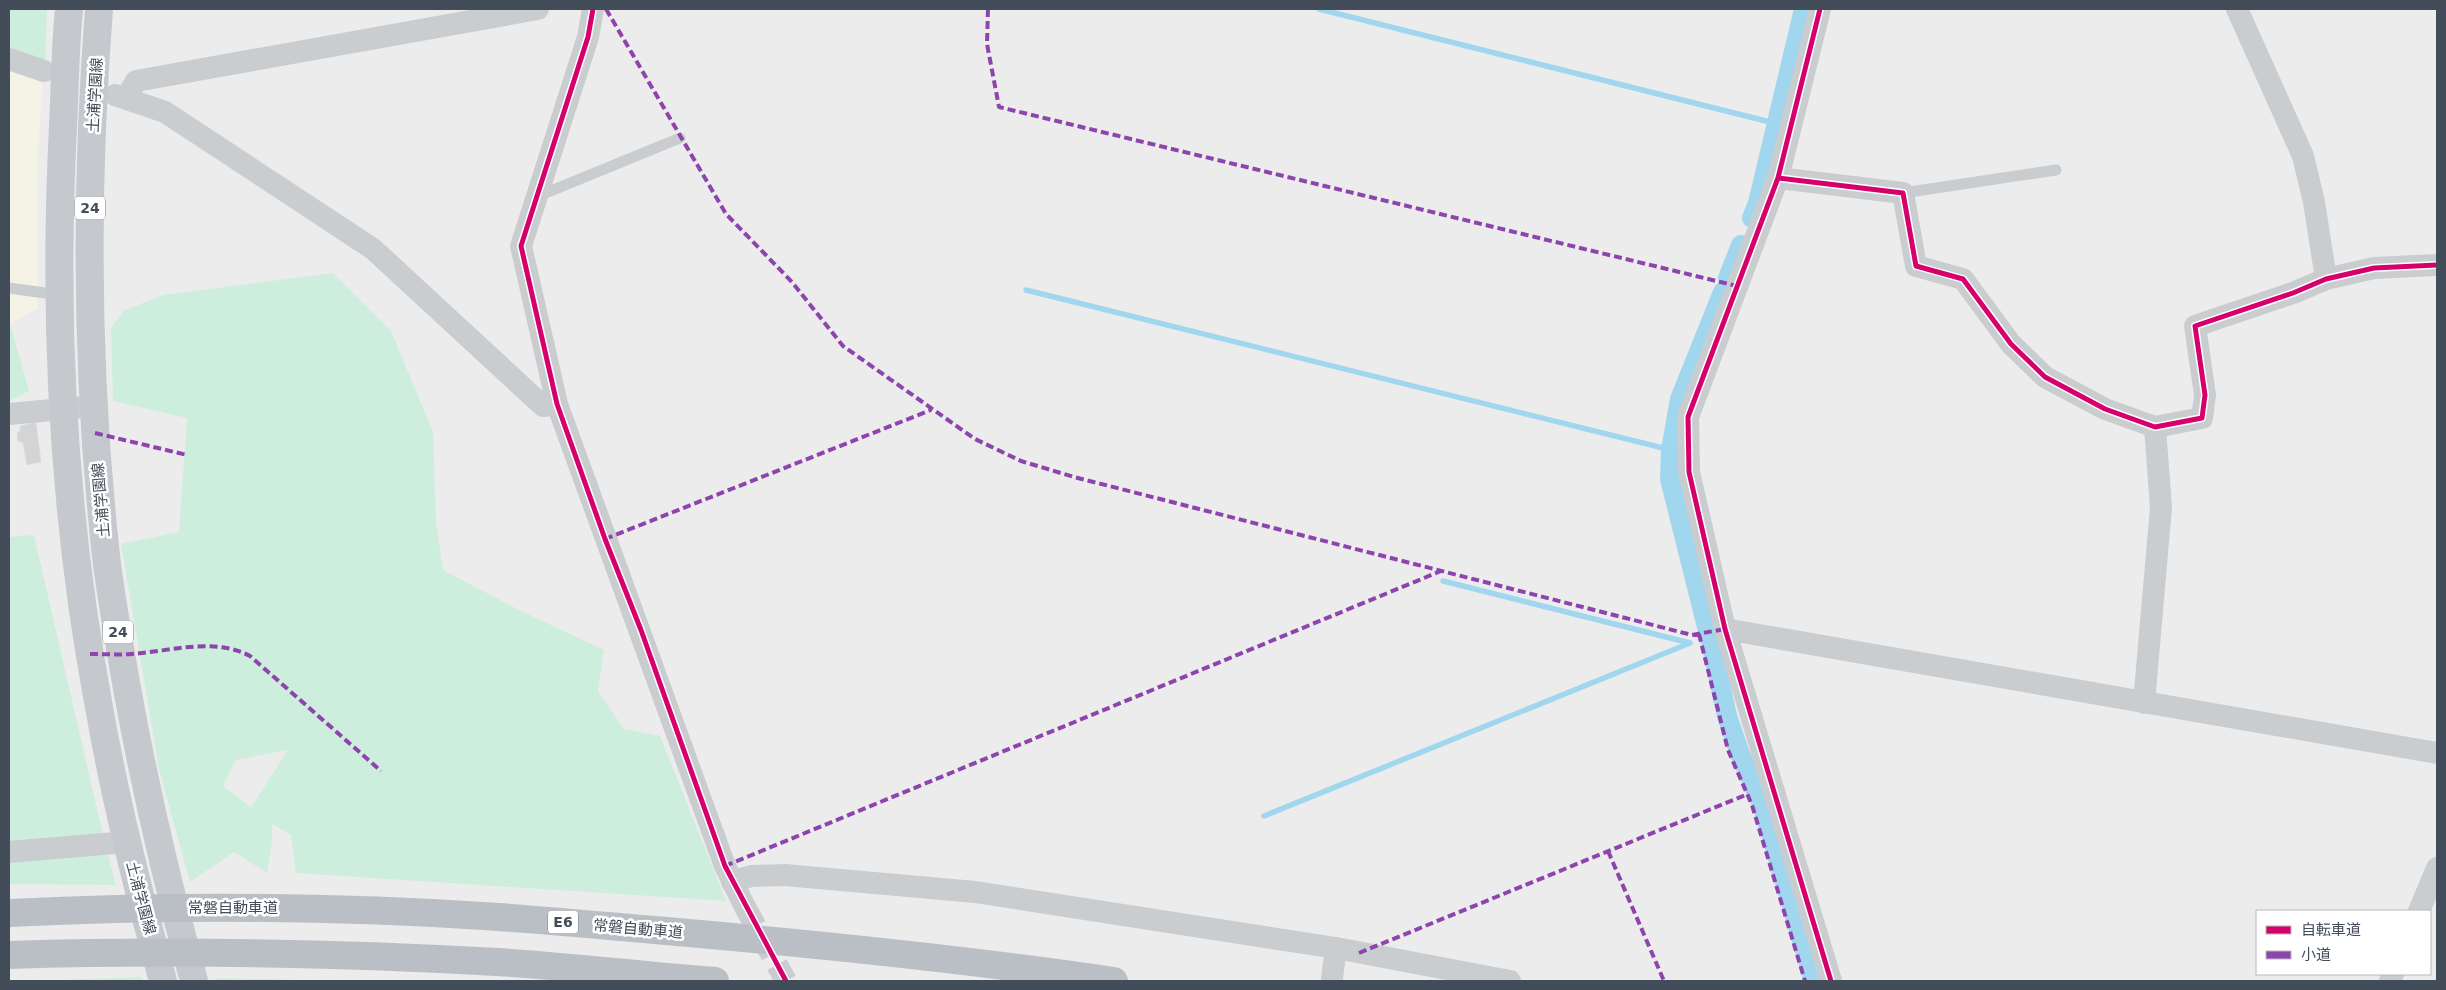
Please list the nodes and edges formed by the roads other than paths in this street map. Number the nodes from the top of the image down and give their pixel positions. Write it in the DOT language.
graph roads {
  1 [pos="69,9"];
  2 [pos="99,9"];
  3 [pos="538,9"];
  4 [pos="593,9"];
  5 [pos="1820,9"];
  6 [pos="2237,9"];
  7 [pos="9,59"];
  8 [pos="44,71"];
  9 [pos="680,138"];
  10 [pos="2056,170"];
  11 [pos="1778,178"];
  12 [pos="1903,192"];
  13 [pos="535,197"];
  14 [pos="2437,265"];
  15 [pos="2326,279"];
  16 [pos="9,288"];
  17 [pos="59,292"];
  18 [pos="557,404"];
  19 [pos="94,406"];
  20 [pos="63,409"];
  21 [pos="9,414"];
  22 [pos="2154,428"];
  23 [pos="1725,629"];
  24 [pos="2144,703"];
  25 [pos="2437,753"];
  26 [pos="128,850"];
  27 [pos="9,852"];
  28 [pos="2437,868"];
  29 [pos="732,882"];
  30 [pos="745,907"];
  31 [pos="2419,910"];
  32 [pos="9,913"];
  33 [pos="1336,948"];
  34 [pos="9,955"];
  35 [pos="1332,978"];
  36 [pos="163,981"];
  37 [pos="194,981"];
  38 [pos="715,981"];
  39 [pos="1114,981"];
  40 [pos="1510,981"];
  41 [pos="1831,981"];
  1 -- 17 [label="main road, 土浦学園線 / 24"];
  2 -- 19 [label="main road, 土浦学園線 / 24"];
  3 -- 18 [label="street"];
  4 -- 13 [label="street"];
  5 -- 11 [label="street"];
  6 -- 15 [label="street"];
  7 -- 8 [label="street"];
  9 -- 13 [label="lane"];
  10 -- 12 [label="lane"];
  11 -- 12 [label="street"];
  11 -- 23 [label="street"];
  12 -- 22 [label="street"];
  13 -- 18 [label="street"];
  14 -- 15 [label="street"];
  15 -- 22 [label="street"];
  16 -- 17 [label="lane"];
  17 -- 20 [label="main road, 土浦学園線 / 24"];
  18 -- 29 [label="street"];
  19 -- 20 [label="street"];
  19 -- 37 [label="main road, 土浦学園線 / 24"];
  20 -- 21 [label="street"];
  20 -- 26 [label="main road, 土浦学園線 / 24"];
  22 -- 24 [label="street"];
  23 -- 24 [label="street"];
  23 -- 41 [label="street"];
  24 -- 25 [label="street"];
  26 -- 27 [label="street"];
  26 -- 36 [label="main road, 土浦学園線 / 24"];
  28 -- 31 [label="street"];
  29 -- 30 [label="street"];
  29 -- 33 [label="street"];
  32 -- 39 [label="highway, 常磐自動車道 / E6"];
  33 -- 35 [label="street"];
  33 -- 40 [label="street"];
  34 -- 38 [label="highway"];
}
